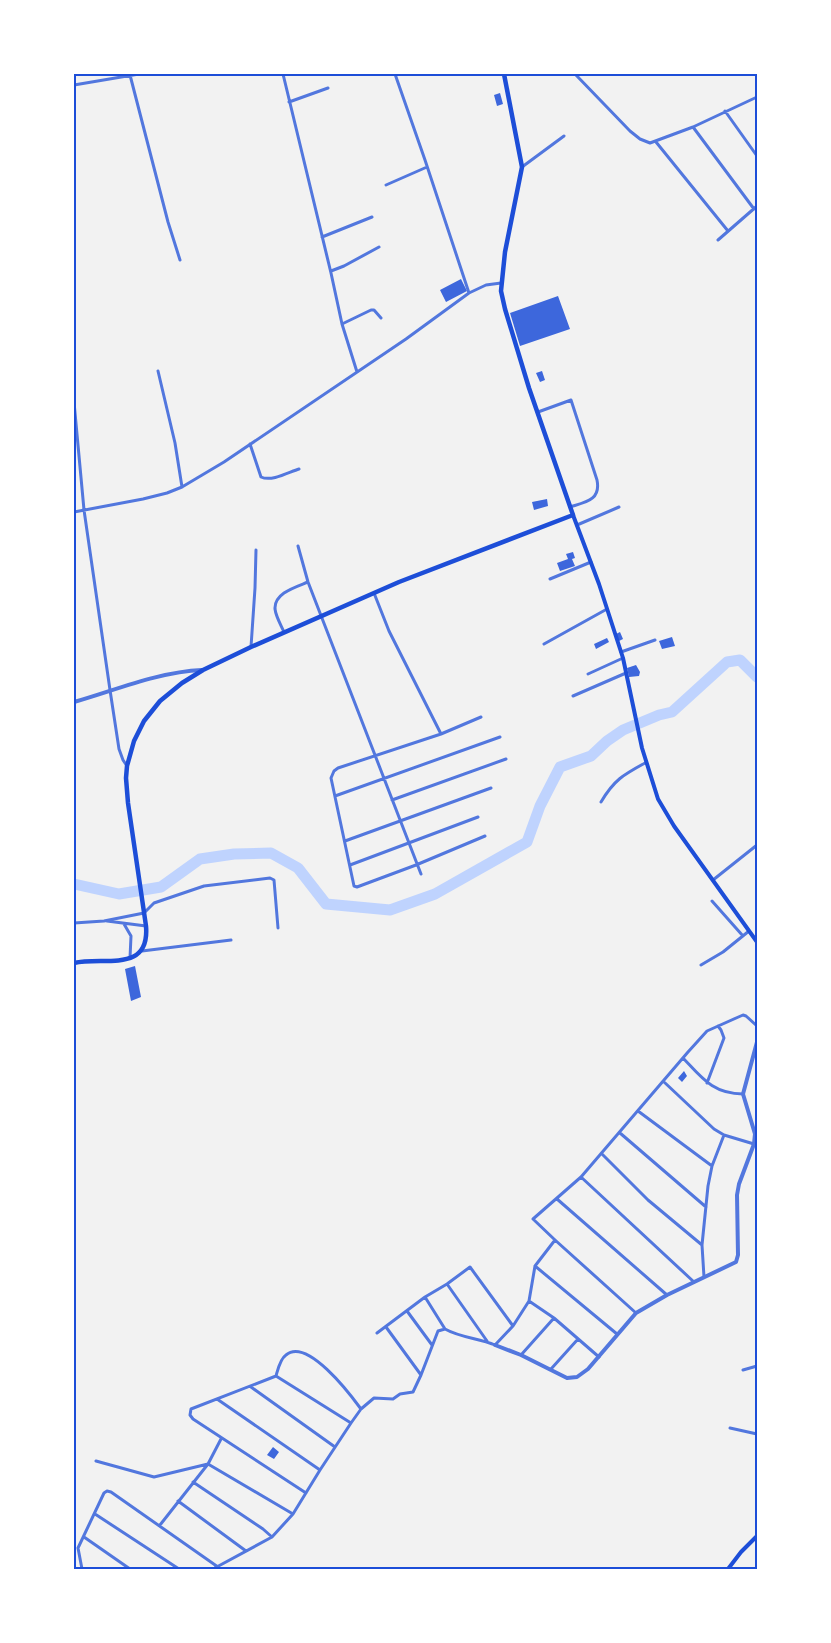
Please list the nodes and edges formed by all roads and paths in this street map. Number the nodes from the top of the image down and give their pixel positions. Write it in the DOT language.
graph roads {
  1 [pos="139,74"];
  2 [pos="282,74"];
  3 [pos="394,74"];
  4 [pos="504,74"];
  5 [pos="575,74"];
  6 [pos="130,75"];
  7 [pos="74,86"];
  8 [pos="328,88"];
  9 [pos="757,98"];
  10 [pos="289,102"];
  11 [pos="725,111"];
  12 [pos="693,126"];
  13 [pos="564,136"];
  14 [pos="656,142"];
  15 [pos="757,156"];
  16 [pos="522,166"];
  17 [pos="428,167"];
  18 [pos="386,185"];
  19 [pos="756,207"];
  20 [pos="372,217"];
  21 [pos="728,231"];
  22 [pos="322,237"];
  23 [pos="718,240"];
  24 [pos="379,247"];
  25 [pos="180,260"];
  26 [pos="331,271"];
  27 [pos="501,283"];
  28 [pos="469,293"];
  29 [pos="381,318"];
  30 [pos="342,324"];
  31 [pos="158,371"];
  32 [pos="357,372"];
  33 [pos="74,402"];
  34 [pos="538,412"];
  35 [pos="250,444"];
  36 [pos="299,469"];
  37 [pos="182,487"];
  38 [pos="570,507"];
  39 [pos="619,507"];
  40 [pos="84,510"];
  41 [pos="74,512"];
  42 [pos="573,515"];
  43 [pos="577,525"];
  44 [pos="298,546"];
  45 [pos="256,550"];
  46 [pos="591,562"];
  47 [pos="550,579"];
  48 [pos="308,582"];
  49 [pos="374,593"];
  50 [pos="608,609"];
  51 [pos="321,616"];
  52 [pos="284,632"];
  53 [pos="655,640"];
  54 [pos="544,644"];
  55 [pos="251,647"];
  56 [pos="621,652"];
  57 [pos="623,658"];
  58 [pos="202,670"];
  59 [pos="626,673"];
  60 [pos="588,674"];
  61 [pos="110,690"];
  62 [pos="573,696"];
  63 [pos="74,702"];
  64 [pos="481,717"];
  65 [pos="441,734"];
  66 [pos="500,737"];
  67 [pos="374,756"];
  68 [pos="506,759"];
  69 [pos="645,763"];
  70 [pos="127,766"];
  71 [pos="383,778"];
  72 [pos="491,788"];
  73 [pos="334,796"];
  74 [pos="392,800"];
  75 [pos="601,802"];
  76 [pos="478,817"];
  77 [pos="400,822"];
  78 [pos="485,836"];
  79 [pos="345,841"];
  80 [pos="408,844"];
  81 [pos="757,845"];
  82 [pos="350,865"];
  83 [pos="416,865"];
  84 [pos="421,874"];
  85 [pos="713,880"];
  86 [pos="712,901"];
  87 [pos="144,913"];
  88 [pos="104,921"];
  89 [pos="74,923"];
  90 [pos="123,923"];
  91 [pos="146,926"];
  92 [pos="278,928"];
  93 [pos="749,931"];
  94 [pos="743,936"];
  95 [pos="231,940"];
  96 [pos="757,942"];
  97 [pos="142,951"];
  98 [pos="130,958"];
  99 [pos="74,963"];
  100 [pos="701,965"];
  101 [pos="718,1026"];
  102 [pos="757,1026"];
  103 [pos="757,1042"];
  104 [pos="684,1058"];
  105 [pos="664,1081"];
  106 [pos="707,1082"];
  107 [pos="743,1094"];
  108 [pos="638,1110"];
  109 [pos="755,1126"];
  110 [pos="620,1133"];
  111 [pos="724,1135"];
  112 [pos="754,1144"];
  113 [pos="602,1154"];
  114 [pos="712,1166"];
  115 [pos="581,1177"];
  116 [pos="557,1199"];
  117 [pos="706,1207"];
  118 [pos="555,1240"];
  119 [pos="702,1245"];
  120 [pos="535,1266"];
  121 [pos="704,1277"];
  122 [pos="695,1282"];
  123 [pos="447,1284"];
  124 [pos="667,1295"];
  125 [pos="425,1297"];
  126 [pos="529,1301"];
  127 [pos="407,1311"];
  128 [pos="636,1313"];
  129 [pos="554,1318"];
  130 [pos="513,1326"];
  131 [pos="386,1327"];
  132 [pos="445,1329"];
  133 [pos="378,1333"];
  134 [pos="617,1334"];
  135 [pos="578,1339"];
  136 [pos="487,1342"];
  137 [pos="432,1345"];
  138 [pos="495,1345"];
  139 [pos="521,1355"];
  140 [pos="599,1357"];
  141 [pos="757,1366"];
  142 [pos="551,1369"];
  143 [pos="743,1370"];
  144 [pos="422,1375"];
  145 [pos="276,1376"];
  146 [pos="251,1386"];
  147 [pos="217,1398"];
  148 [pos="361,1409"];
  149 [pos="351,1423"];
  150 [pos="730,1428"];
  151 [pos="757,1434"];
  152 [pos="222,1439"];
  153 [pos="335,1447"];
  154 [pos="96,1461"];
  155 [pos="208,1464"];
  156 [pos="320,1470"];
  157 [pos="193,1482"];
  158 [pos="306,1493"];
  159 [pos="178,1501"];
  160 [pos="95,1514"];
  161 [pos="293,1514"];
  162 [pos="160,1526"];
  163 [pos="757,1536"];
  164 [pos="84,1537"];
  165 [pos="272,1537"];
  166 [pos="246,1552"];
  167 [pos="219,1567"];
  168 [pos="82,1569"];
  169 [pos="130,1569"];
  170 [pos="180,1569"];
  171 [pos="213,1569"];
  172 [pos="728,1569"];
  1 -- 6 [label="street"];
  2 -- 10 [label="street"];
  3 -- 17 [label="street"];
  4 -- 16 [label="main road"];
  5 -- 14 [label="street"];
  6 -- 7 [label="street"];
  6 -- 25 [label="street"];
  8 -- 10 [label="street"];
  9 -- 11 [label="street"];
  10 -- 22 [label="street"];
  11 -- 12 [label="street"];
  11 -- 15 [label="street"];
  12 -- 14 [label="street"];
  12 -- 19 [label="street"];
  13 -- 16 [label="street"];
  14 -- 21 [label="street"];
  16 -- 27 [label="main road"];
  17 -- 18 [label="street"];
  17 -- 28 [label="street"];
  19 -- 21 [label="street"];
  20 -- 22 [label="street"];
  21 -- 23 [label="street"];
  22 -- 26 [label="street"];
  24 -- 26 [label="street"];
  26 -- 30 [label="street"];
  27 -- 28 [label="street"];
  27 -- 34 [label="main road"];
  28 -- 32 [label="street"];
  29 -- 30 [label="street"];
  30 -- 32 [label="street"];
  31 -- 37 [label="street"];
  32 -- 35 [label="street"];
  33 -- 40 [label="street"];
  34 -- 38 [label="main road"];
  34 -- 38 [label="street"];
  35 -- 36 [label="street"];
  35 -- 37 [label="street"];
  37 -- 40 [label="street"];
  38 -- 42 [label="main road"];
  39 -- 43 [label="street"];
  40 -- 41 [label="street"];
  40 -- 61 [label="street"];
  42 -- 43 [label="main road"];
  42 -- 49 [label="main road"];
  43 -- 46 [label="main road"];
  44 -- 48 [label="street"];
  45 -- 55 [label="street"];
  46 -- 47 [label="street"];
  46 -- 50 [label="main road"];
  48 -- 51 [label="street"];
  48 -- 52 [label="street"];
  49 -- 51 [label="main road"];
  49 -- 65 [label="street"];
  50 -- 54 [label="street"];
  50 -- 56 [label="main road"];
  51 -- 52 [label="main road"];
  51 -- 67 [label="street"];
  52 -- 55 [label="main road"];
  53 -- 56 [label="street"];
  55 -- 58 [label="main road"];
  56 -- 57 [label="main road"];
  57 -- 59 [label="main road"];
  57 -- 60 [label="street"];
  58 -- 61 [label="street"];
  58 -- 70 [label="main road"];
  59 -- 62 [label="street"];
  59 -- 69 [label="main road"];
  61 -- 63 [label="street"];
  61 -- 70 [label="street"];
  64 -- 65 [label="street"];
  65 -- 67 [label="street"];
  66 -- 71 [label="street"];
  67 -- 71 [label="street"];
  67 -- 73 [label="street"];
  68 -- 74 [label="street"];
  69 -- 75 [label="street"];
  69 -- 85 [label="main road"];
  70 -- 87 [label="main road"];
  71 -- 73 [label="street"];
  71 -- 74 [label="street"];
  72 -- 77 [label="street"];
  73 -- 79 [label="street"];
  74 -- 77 [label="street"];
  76 -- 80 [label="street"];
  77 -- 79 [label="street"];
  77 -- 80 [label="street"];
  78 -- 83 [label="street"];
  79 -- 82 [label="street"];
  80 -- 82 [label="street"];
  80 -- 83 [label="street"];
  81 -- 85 [label="street"];
  82 -- 83 [label="street"];
  83 -- 84 [label="street"];
  85 -- 93 [label="main road"];
  86 -- 94 [label="street"];
  87 -- 88 [label="street"];
  87 -- 91 [label="main road"];
  87 -- 92 [label="street"];
  88 -- 89 [label="street"];
  88 -- 90 [label="street"];
  90 -- 91 [label="street"];
  90 -- 98 [label="street"];
  91 -- 97 [label="main road"];
  93 -- 94 [label="street"];
  93 -- 96 [label="main road"];
  94 -- 100 [label="street"];
  95 -- 97 [label="street"];
  97 -- 98 [label="main road"];
  98 -- 99 [label="main road"];
  101 -- 102 [label="street"];
  101 -- 104 [label="street"];
  101 -- 106 [label="street"];
  103 -- 107 [label="street"];
  104 -- 105 [label="street"];
  104 -- 106 [label="street"];
  105 -- 108 [label="street"];
  105 -- 111 [label="street"];
  106 -- 107 [label="street"];
  107 -- 109 [label="street"];
  108 -- 110 [label="street"];
  108 -- 114 [label="street"];
  109 -- 112 [label="street"];
  110 -- 113 [label="street"];
  110 -- 117 [label="street"];
  111 -- 112 [label="street"];
  111 -- 114 [label="street"];
  112 -- 121 [label="street"];
  113 -- 115 [label="street"];
  113 -- 119 [label="street"];
  114 -- 117 [label="street"];
  115 -- 116 [label="street"];
  115 -- 122 [label="street"];
  116 -- 118 [label="street"];
  116 -- 124 [label="street"];
  117 -- 119 [label="street"];
  118 -- 120 [label="street"];
  118 -- 128 [label="street"];
  119 -- 121 [label="street"];
  120 -- 126 [label="street"];
  120 -- 134 [label="street"];
  121 -- 122 [label="street"];
  122 -- 124 [label="street"];
  123 -- 125 [label="street"];
  123 -- 130 [label="street"];
  123 -- 136 [label="street"];
  124 -- 128 [label="street"];
  125 -- 127 [label="street"];
  125 -- 132 [label="street"];
  126 -- 129 [label="street"];
  126 -- 130 [label="street"];
  127 -- 131 [label="street"];
  127 -- 137 [label="street"];
  128 -- 134 [label="street"];
  129 -- 135 [label="street"];
  129 -- 139 [label="street"];
  130 -- 138 [label="street"];
  131 -- 133 [label="street"];
  131 -- 144 [label="street"];
  132 -- 136 [label="street"];
  132 -- 137 [label="street"];
  134 -- 140 [label="street"];
  135 -- 140 [label="street"];
  135 -- 142 [label="street"];
  136 -- 138 [label="street"];
  137 -- 144 [label="street"];
  138 -- 139 [label="street"];
  139 -- 142 [label="street"];
  140 -- 142 [label="street"];
  141 -- 143 [label="street"];
  144 -- 148 [label="street"];
  145 -- 146 [label="street"];
  145 -- 148 [label="street"];
  145 -- 149 [label="street"];
  146 -- 147 [label="street"];
  146 -- 153 [label="street"];
  147 -- 152 [label="street"];
  147 -- 156 [label="street"];
  148 -- 149 [label="street"];
  149 -- 153 [label="street"];
  150 -- 151 [label="street"];
  152 -- 155 [label="street"];
  152 -- 158 [label="street"];
  153 -- 156 [label="street"];
  154 -- 155 [label="street"];
  155 -- 157 [label="street"];
  155 -- 161 [label="street"];
  156 -- 158 [label="street"];
  157 -- 159 [label="street"];
  157 -- 165 [label="street"];
  158 -- 161 [label="street"];
  159 -- 162 [label="street"];
  159 -- 166 [label="street"];
  160 -- 162 [label="street"];
  160 -- 164 [label="street"];
  160 -- 170 [label="street"];
  161 -- 165 [label="street"];
  162 -- 167 [label="street"];
  163 -- 172 [label="main road"];
  164 -- 168 [label="street"];
  164 -- 169 [label="street"];
  165 -- 166 [label="street"];
  166 -- 167 [label="street"];
  167 -- 171 [label="street"];
}
